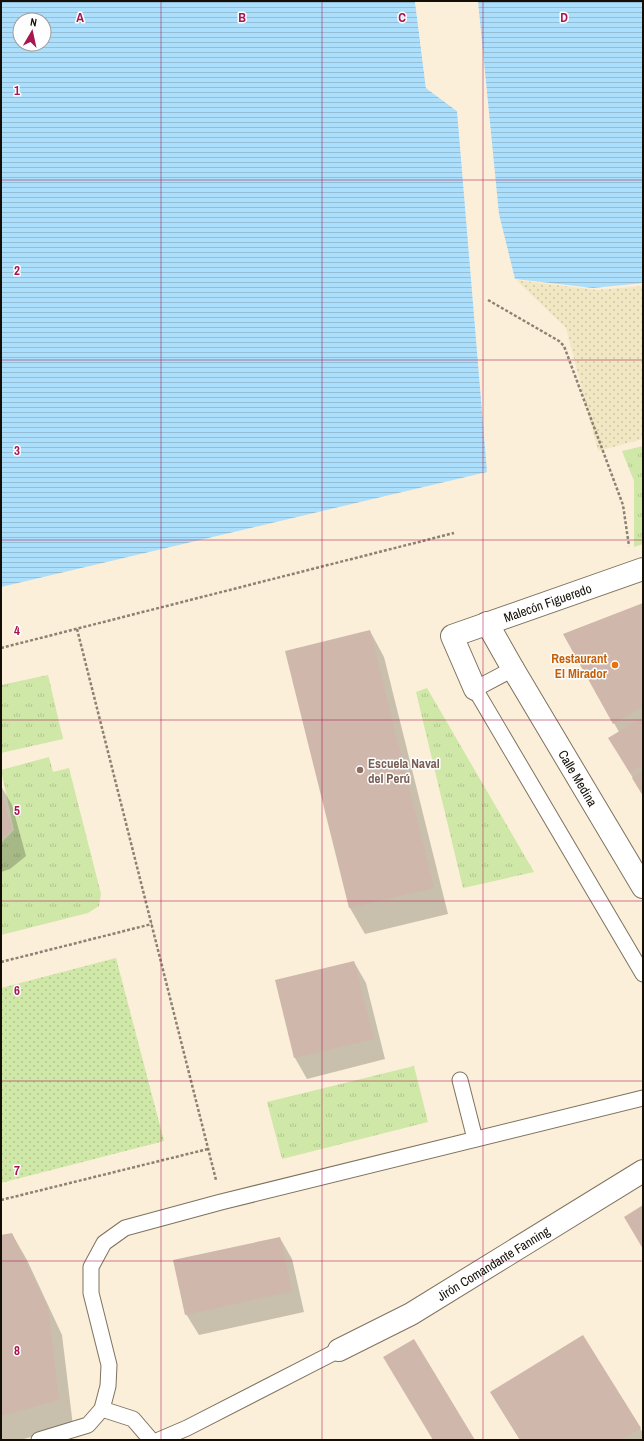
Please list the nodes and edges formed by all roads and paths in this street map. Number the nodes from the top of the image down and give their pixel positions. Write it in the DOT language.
graph roads {
  1 [pos="488,300"];
  2 [pos="454,533"];
  3 [pos="638,570"];
  4 [pos="486,623"];
  5 [pos="78,629"];
  6 [pos="1,648"];
  7 [pos="513,669"];
  8 [pos="475,689"];
  9 [pos="643,887"];
  10 [pos="152,924"];
  11 [pos="1,962"];
  12 [pos="643,974"];
  13 [pos="460,1080"];
  14 [pos="643,1098"];
  15 [pos="475,1139"];
  16 [pos="208,1149"];
  17 [pos="643,1171"];
  18 [pos="1,1200"];
  19 [pos="222,1202"];
  20 [pos="339,1350"];
  21 [pos="102,1409"];
  22 [pos="39,1440"];
  23 [pos="151,1440"];
  24 [pos="159,1440"];
  1 -- 3 [label="path"];
  2 -- 5 [label="path"];
  3 -- 4 [label="street, Malecón Figueredo"];
  4 -- 7 [label="street, Calle Medina"];
  4 -- 8 [label="street, Malecón Figueredo"];
  5 -- 6 [label="path"];
  5 -- 10 [label="path"];
  7 -- 8 [label="lane"];
  7 -- 9 [label="street, Calle Medina"];
  8 -- 12 [label="lane"];
  10 -- 11 [label="path"];
  10 -- 16 [label="path"];
  13 -- 15 [label="lane"];
  14 -- 15 [label="lane"];
  15 -- 19 [label="lane"];
  16 -- 18 [label="path"];
  16 -- 19 [label="path"];
  17 -- 20 [label="street, Jirón Comandante Fanning"];
  19 -- 21 [label="lane"];
  20 -- 24 [label="lane"];
  21 -- 22 [label="lane"];
  21 -- 23 [label="lane"];
}
